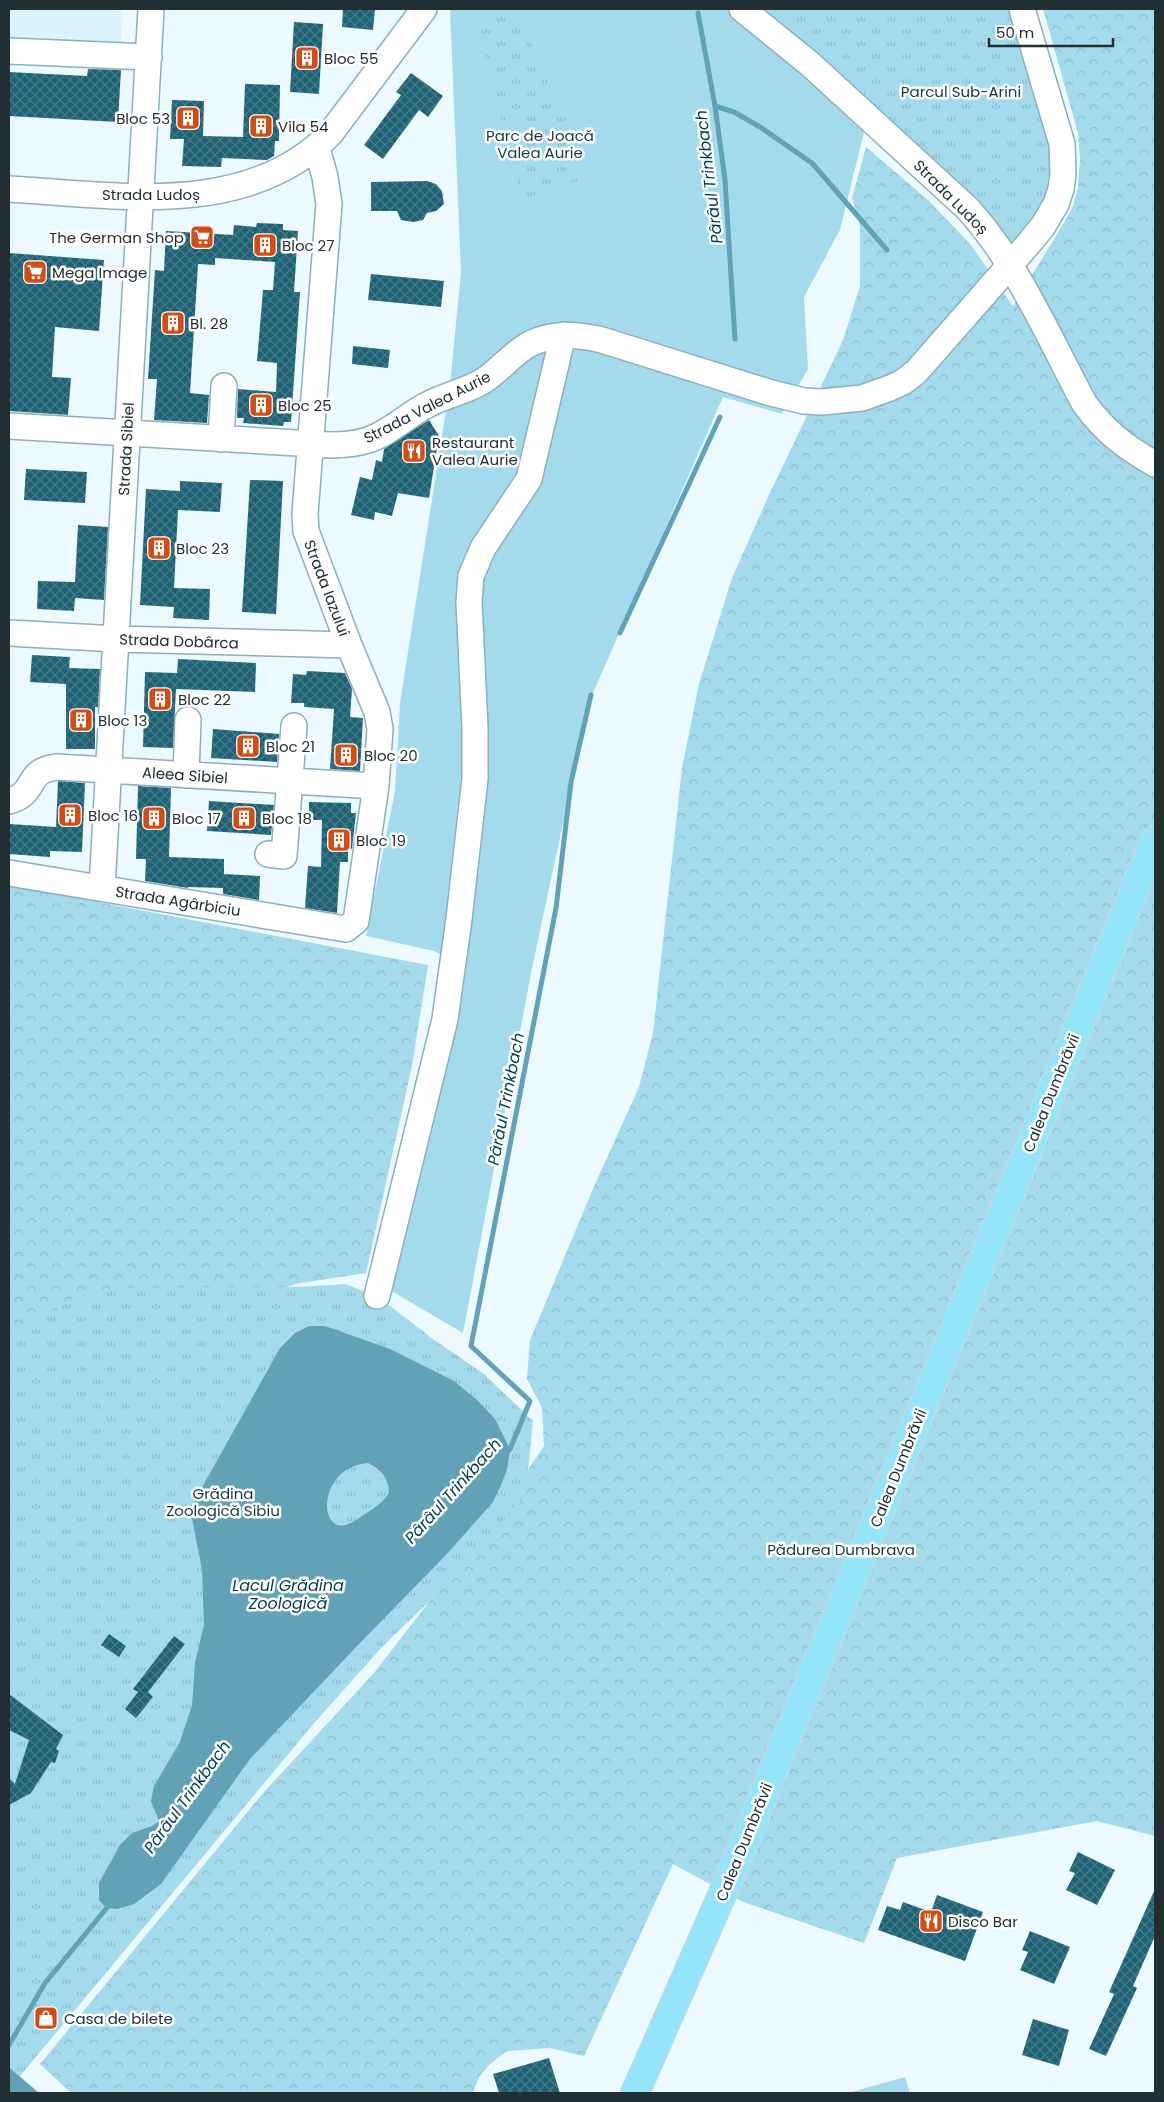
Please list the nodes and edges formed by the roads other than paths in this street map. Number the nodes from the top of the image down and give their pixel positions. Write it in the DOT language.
graph roads {
  1 [pos="152,9"];
  2 [pos="424,9"];
  3 [pos="742,9"];
  4 [pos="1022,9"];
  5 [pos="9,51"];
  6 [pos="149,57"];
  7 [pos="317,148"];
  8 [pos="9,189"];
  9 [pos="140,196"];
  10 [pos="1010,265"];
  11 [pos="563,335"];
  12 [pos="224,386"];
  13 [pos="9,426"];
  14 [pos="126,433"];
  15 [pos="221,439"];
  16 [pos="311,444"];
  17 [pos="1155,464"];
  18 [pos="9,633"];
  19 [pos="117,639"];
  20 [pos="349,645"];
  21 [pos="188,720"];
  22 [pos="294,726"];
  23 [pos="109,770"];
  24 [pos="186,775"];
  25 [pos="291,782"];
  26 [pos="376,786"];
  27 [pos="9,801"];
  28 [pos="1155,840"];
  29 [pos="268,854"];
  30 [pos="9,873"];
  31 [pos="102,888"];
  32 [pos="346,929"];
  33 [pos="378,1296"];
  34 [pos="635,2093"];
  1 -- 6 [label="street, Strada Sibiel"];
  2 -- 7 [label="street, Strada Ludoș"];
  3 -- 10 [label="street, Strada Ludoș"];
  4 -- 10 [label="street, Strada Valea Aurie"];
  5 -- 6 [label="street"];
  6 -- 9 [label="street, Strada Sibiel"];
  7 -- 9 [label="street, Strada Ludoș"];
  7 -- 16 [label="street, Strada Iazului"];
  8 -- 9 [label="street, Strada Ludoș"];
  9 -- 14 [label="street, Strada Sibiel"];
  10 -- 11 [label="street, Strada Valea Aurie"];
  10 -- 17 [label="street, Strada Ludoș"];
  11 -- 16 [label="street, Strada Valea Aurie"];
  11 -- 33 [label="street"];
  12 -- 15 [label="street"];
  13 -- 14 [label="street, Strada Valea Aurie"];
  14 -- 15 [label="street, Strada Valea Aurie"];
  14 -- 19 [label="street, Strada Sibiel"];
  15 -- 16 [label="street, Strada Valea Aurie"];
  16 -- 20 [label="street, Strada Iazului"];
  18 -- 19 [label="street, Strada Dobârca"];
  19 -- 20 [label="street, Strada Dobârca"];
  19 -- 23 [label="street, Strada Sibiel"];
  20 -- 26 [label="street, Strada Iazului"];
  21 -- 24 [label="street"];
  22 -- 25 [label="street"];
  23 -- 24 [label="street, Aleea Sibiel"];
  23 -- 27 [label="street, Aleea Sibiel"];
  23 -- 31 [label="street, Strada Sibiel"];
  24 -- 25 [label="street, Aleea Sibiel"];
  25 -- 26 [label="street, Aleea Sibiel"];
  25 -- 29 [label="street"];
  26 -- 32 [label="street, Strada Iazului"];
  28 -- 34 [label="main road, Calea Dumbrăvii"];
  30 -- 31 [label="street, Strada Agârbiciu"];
  31 -- 32 [label="street, Strada Agârbiciu"];
}
